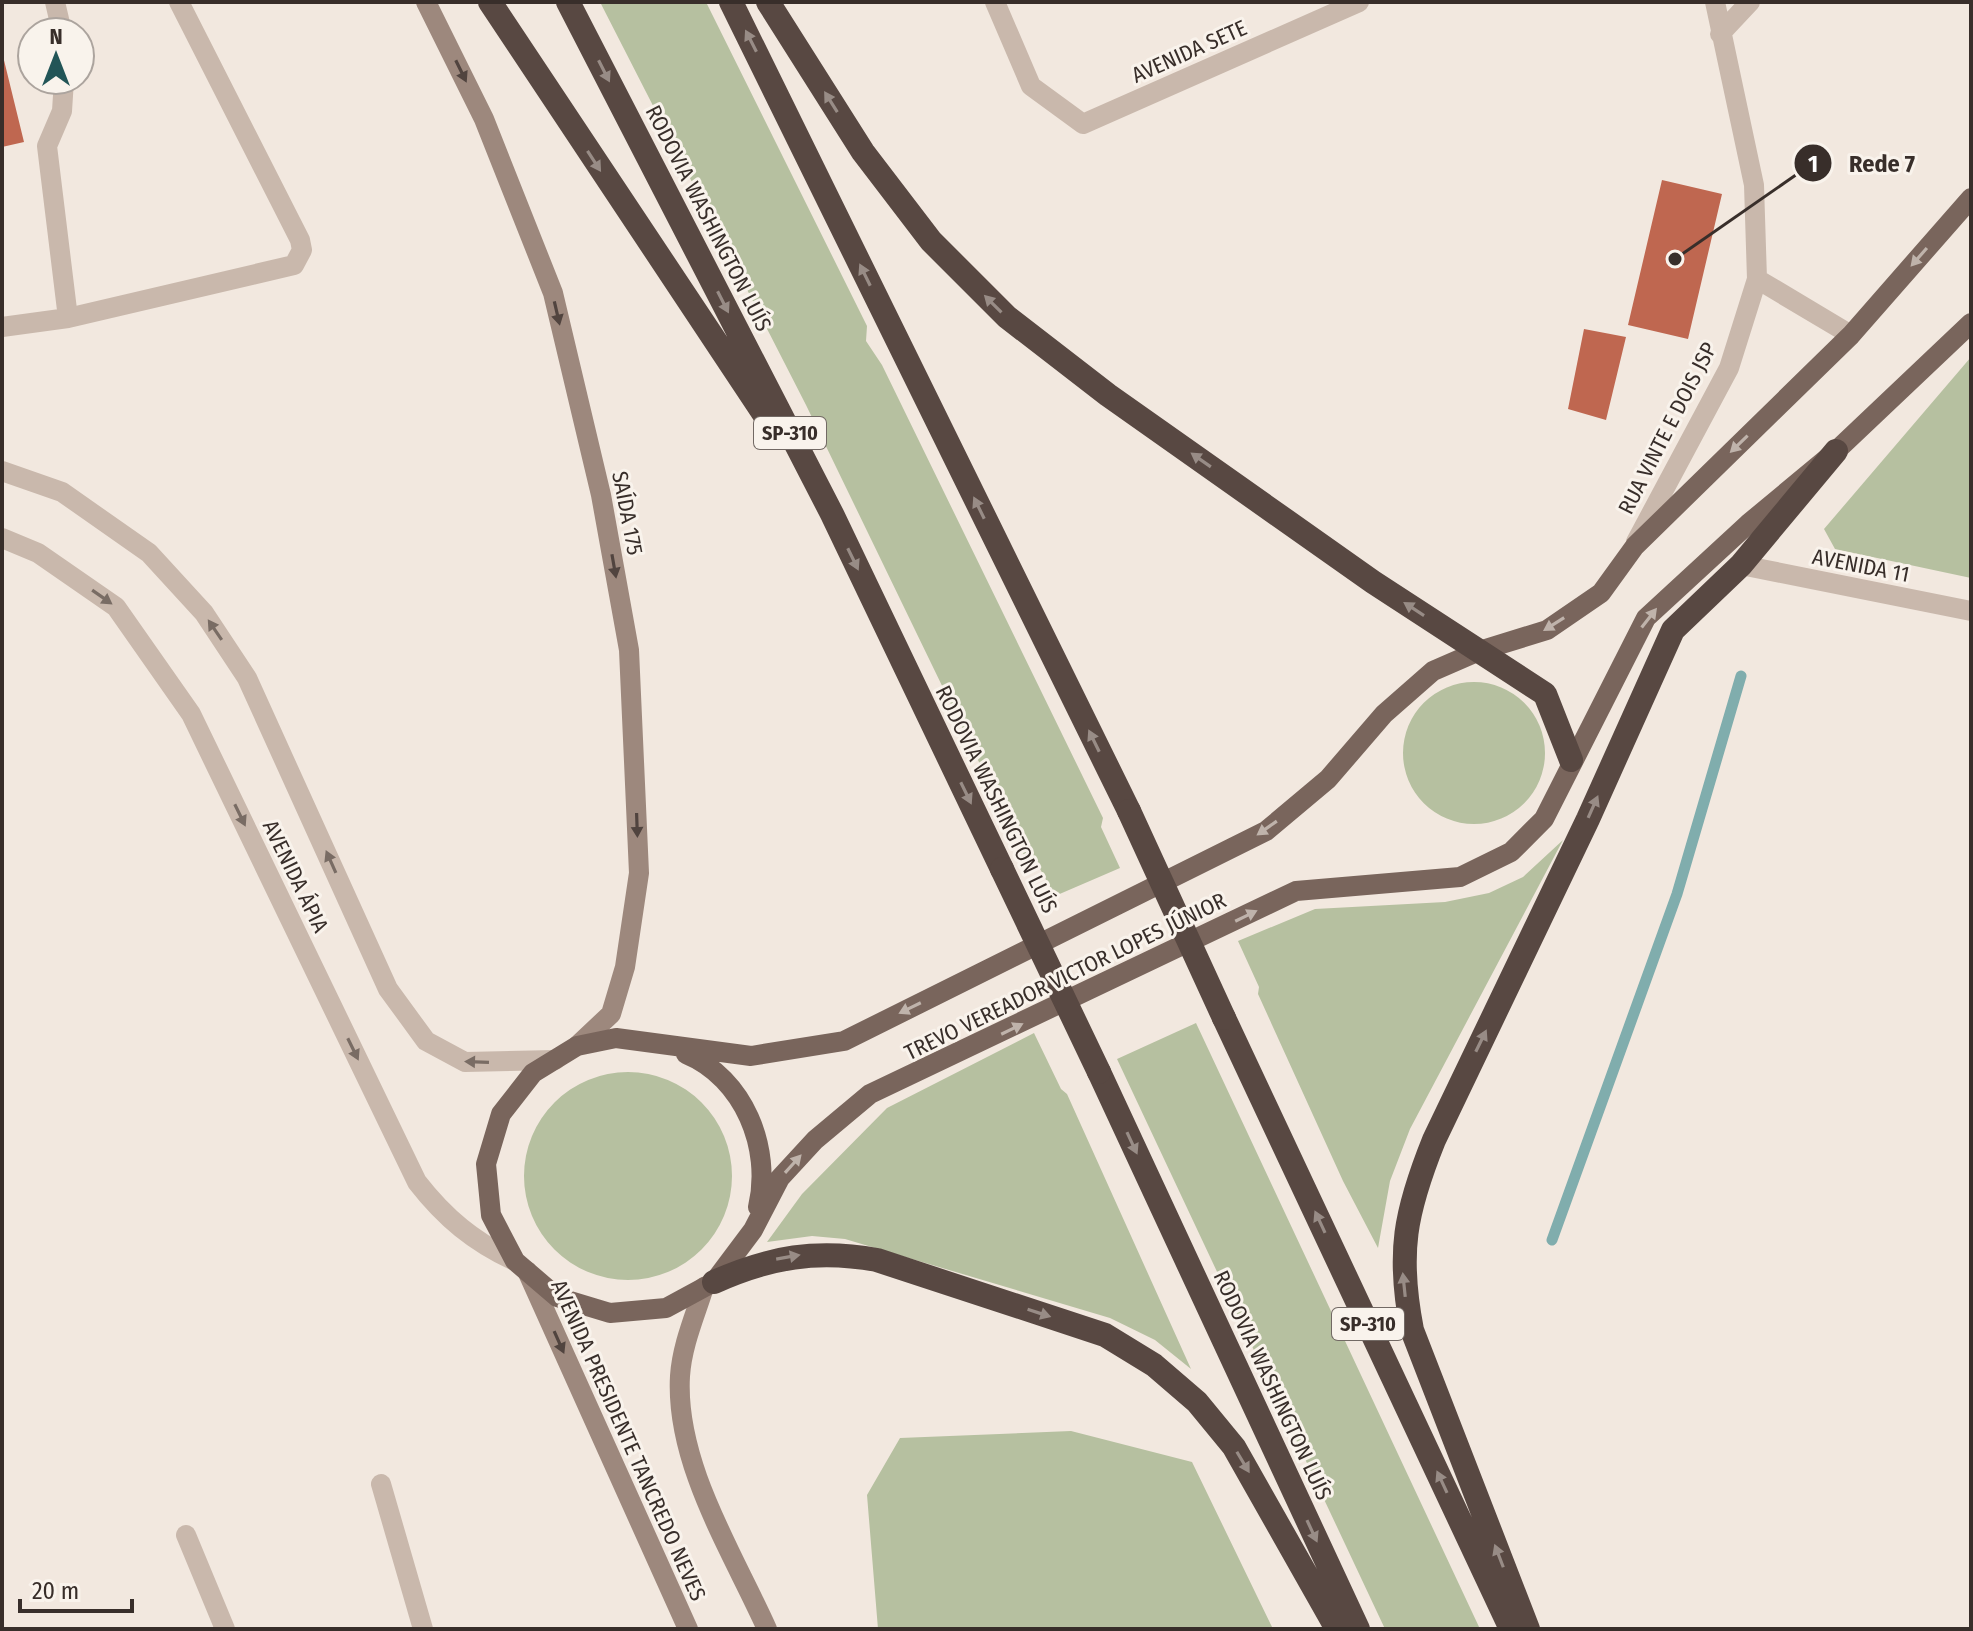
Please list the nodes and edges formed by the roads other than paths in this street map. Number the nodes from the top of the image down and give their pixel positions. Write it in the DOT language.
graph roads {
  1 [pos="179,2"];
  2 [pos="426,2"];
  3 [pos="490,2"];
  4 [pos="568,2"];
  5 [pos="731,2"];
  6 [pos="768,2"];
  7 [pos="995,2"];
  8 [pos="1359,2"];
  9 [pos="1715,2"];
  10 [pos="1750,2"];
  11 [pos="1720,34"];
  12 [pos="63,96"];
  13 [pos="1971,198"];
  14 [pos="1757,279"];
  15 [pos="68,318"];
  16 [pos="1971,323"];
  17 [pos="2,327"];
  18 [pos="1851,335"];
  19 [pos="1836,451"];
  20 [pos="2,471"];
  21 [pos="832,514"];
  22 [pos="2,538"];
  23 [pos="1635,546"];
  24 [pos="1741,565"];
  25 [pos="1971,611"];
  26 [pos="1479,651"];
  27 [pos="1571,760"];
  28 [pos="656,1042"];
  29 [pos="577,1046"];
  30 [pos="555,1060"];
  31 [pos="753,1230"];
  32 [pos="521,1266"];
  33 [pos="709,1284"];
  34 [pos="381,1484"];
  35 [pos="186,1535"];
  36 [pos="225,1629"];
  37 [pos="423,1629"];
  38 [pos="688,1629"];
  39 [pos="767,1629"];
  40 [pos="1337,1629"];
  41 [pos="1358,1629"];
  42 [pos="1511,1629"];
  43 [pos="1528,1629"];
  1 -- 15 [label="street"];
  2 -- 29 [label="main road, SAÍDA 175, one-way"];
  3 -- 21 [label="highway, one-way"];
  4 -- 21 [label="highway, RODOVIA WASHINGTON LUÍS / SP-310, one-way"];
  42 -- 5 [label="highway, SP-310, one-way, bridge"];
  26 -- 6 [label="highway, one-way"];
  7 -- 8 [label="street, AVENIDA SETE"];
  9 -- 11 [label="street, RUA VINTE E DOIS JSP"];
  10 -- 11 [label="street"];
  11 -- 14 [label="street, RUA VINTE E DOIS JSP"];
  12 -- 15 [label="street"];
  13 -- 18 [label="main road, TREVO VEREADOR VICTOR LOPES JÚNIOR, one-way"];
  14 -- 18 [label="street"];
  14 -- 23 [label="street, RUA VINTE E DOIS JSP"];
  15 -- 17 [label="street"];
  16 -- 19 [label="main road"];
  18 -- 23 [label="main road, TREVO VEREADOR VICTOR LOPES JÚNIOR, one-way"];
  19 -- 24 [label="highway"];
  27 -- 19 [label="main road, one-way"];
  30 -- 20 [label="street, AVENIDA ÁPIA, one-way"];
  21 -- 41 [label="highway, RODOVIA WASHINGTON LUÍS / SP-310, one-way, bridge"];
  22 -- 32 [label="street, AVENIDA ÁPIA, one-way"];
  23 -- 26 [label="main road, TREVO VEREADOR VICTOR LOPES JÚNIOR, one-way"];
  24 -- 25 [label="street, AVENIDA 11"];
  43 -- 24 [label="highway, one-way"];
  26 -- 27 [label="highway"];
  26 -- 28 [label="main road, TREVO VEREADOR VICTOR LOPES JÚNIOR, one-way"];
  31 -- 27 [label="main road, TREVO VEREADOR VICTOR LOPES JÚNIOR, one-way"];
  28 -- 29 [label="main road, TREVO VEREADOR VICTOR LOPES JÚNIOR"];
  28 -- 31 [label="main road, TREVO VEREADOR VICTOR LOPES JÚNIOR"];
  29 -- 30 [label="main road, TREVO VEREADOR VICTOR LOPES JÚNIOR"];
  30 -- 32 [label="main road, TREVO VEREADOR VICTOR LOPES JÚNIOR"];
  31 -- 33 [label="main road, TREVO VEREADOR VICTOR LOPES JÚNIOR"];
  32 -- 33 [label="main road, TREVO VEREADOR VICTOR LOPES JÚNIOR"];
  32 -- 38 [label="main road, AVENIDA PRESIDENTE TANCREDO NEVES, one-way"];
  33 -- 39 [label="main road"];
  33 -- 40 [label="highway, one-way"];
  34 -- 37 [label="street"];
  35 -- 36 [label="street"];
}
